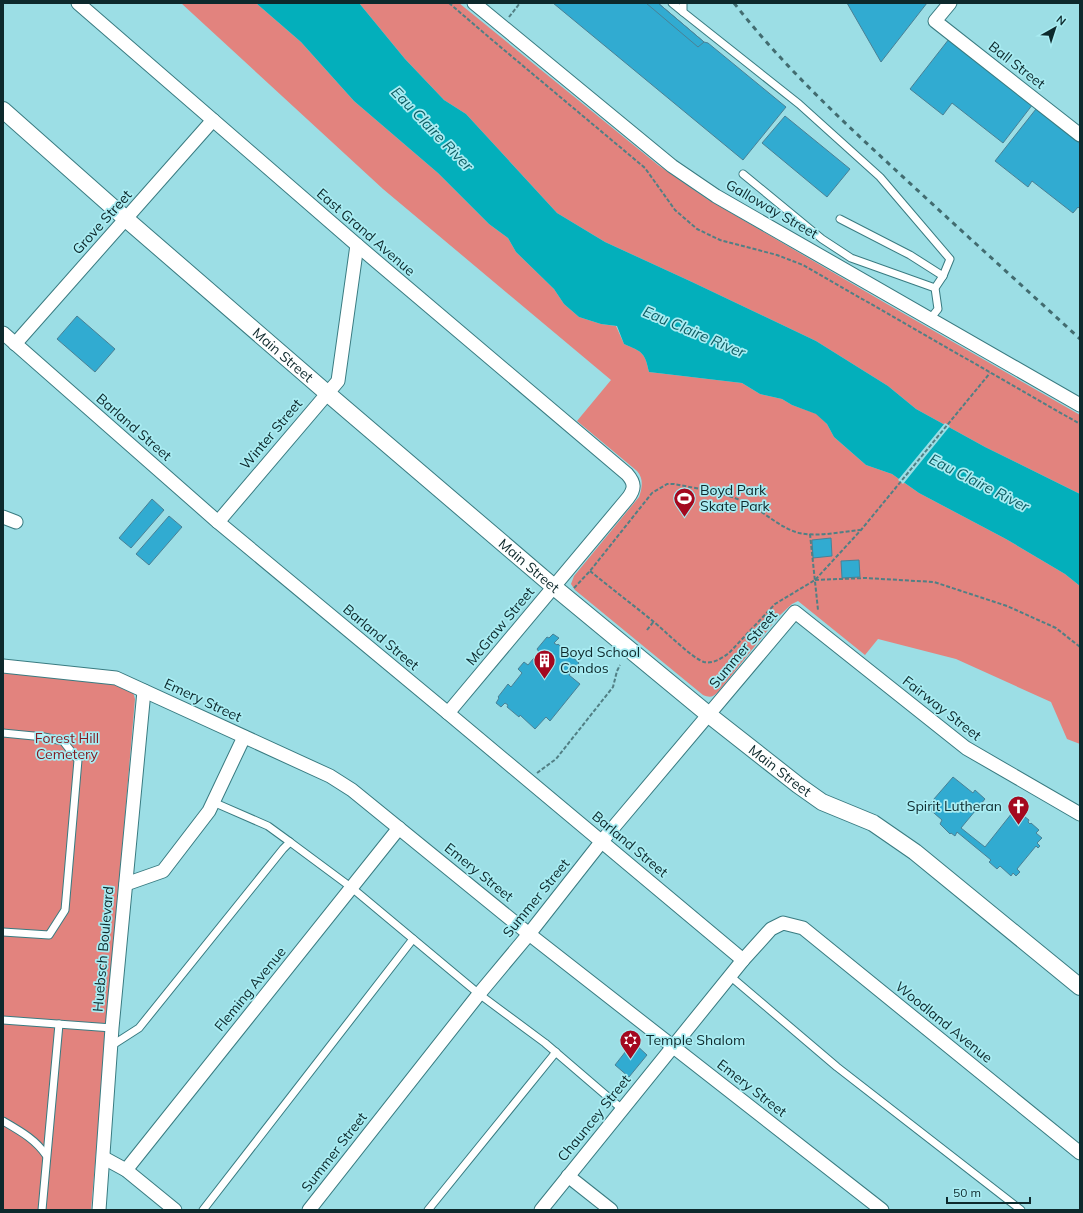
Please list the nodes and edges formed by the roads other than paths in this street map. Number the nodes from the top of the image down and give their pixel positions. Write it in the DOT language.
graph roads {
  1 [pos="78,3"];
  2 [pos="474,3"];
  3 [pos="672,3"];
  4 [pos="683,3"];
  5 [pos="950,3"];
  6 [pos="682,12"];
  7 [pos="3,110"];
  8 [pos="213,120"];
  9 [pos="1080,135"];
  10 [pos="743,174"];
  11 [pos="126,219"];
  12 [pos="840,219"];
  13 [pos="357,245"];
  14 [pos="943,276"];
  15 [pos="936,288"];
  16 [pos="930,319"];
  17 [pos="3,333"];
  18 [pos="15,344"];
  19 [pos="327,393"];
  20 [pos="1080,404"];
  21 [pos="634,484"];
  22 [pos="3,517"];
  23 [pos="16,522"];
  24 [pos="218,522"];
  25 [pos="554,587"];
  26 [pos="795,612"];
  27 [pos="3,666"];
  28 [pos="144,691"];
  29 [pos="448,713"];
  30 [pos="709,715"];
  31 [pos="3,733"];
  32 [pos="244,737"];
  33 [pos="213,802"];
  34 [pos="1080,814"];
  35 [pos="399,828"];
  36 [pos="602,841"];
  37 [pos="290,842"];
  38 [pos="126,884"];
  39 [pos="352,888"];
  40 [pos="783,923"];
  41 [pos="3,932"];
  42 [pos="529,934"];
  43 [pos="413,939"];
  44 [pos="743,960"];
  45 [pos="730,976"];
  46 [pos="1080,987"];
  47 [pos="479,994"];
  48 [pos="3,1020"];
  49 [pos="59,1024"];
  50 [pos="112,1028"];
  51 [pos="110,1046"];
  52 [pos="672,1046"];
  53 [pos="556,1052"];
  54 [pos="622,1109"];
  55 [pos="3,1121"];
  56 [pos="1080,1153"];
  57 [pos="46,1155"];
  58 [pos="104,1158"];
  59 [pos="126,1170"];
  60 [pos="568,1176"];
  61 [pos="42,1210"];
  62 [pos="99,1210"];
  63 [pos="175,1210"];
  64 [pos="203,1210"];
  65 [pos="309,1210"];
  66 [pos="428,1210"];
  67 [pos="541,1210"];
  68 [pos="612,1210"];
  69 [pos="882,1210"];
  70 [pos="1021,1210"];
  1 -- 8 [label="street, East Grand Avenue"];
  2 -- 16 [label="street, Galloway Street"];
  3 -- 6 [label="lane"];
  4 -- 6 [label="lane"];
  5 -- 9 [label="street, Ball Street"];
  6 -- 14 [label="lane"];
  7 -- 11 [label="street, Main Street"];
  8 -- 11 [label="street, Grove Street"];
  8 -- 13 [label="street, East Grand Avenue"];
  10 -- 15 [label="lane"];
  11 -- 18 [label="street, Grove Street"];
  11 -- 19 [label="street, Main Street"];
  12 -- 14 [label="lane"];
  13 -- 19 [label="street, Winter Street"];
  13 -- 21 [label="street, East Grand Avenue"];
  14 -- 15 [label="lane"];
  15 -- 16 [label="lane"];
  16 -- 20 [label="street, Galloway Street"];
  17 -- 18 [label="street, Barland Street"];
  18 -- 24 [label="street, Barland Street"];
  19 -- 24 [label="street, Winter Street"];
  19 -- 25 [label="street, Main Street"];
  21 -- 25 [label="street, McGraw Street"];
  22 -- 23 [label="street"];
  24 -- 29 [label="street, Barland Street"];
  25 -- 29 [label="street, McGraw Street"];
  25 -- 30 [label="street, Main Street"];
  26 -- 30 [label="street, Summer Street"];
  26 -- 34 [label="street, Fairway Street"];
  27 -- 28 [label="street, Emery Street"];
  28 -- 32 [label="street, Emery Street"];
  28 -- 38 [label="street, Huebsch Boulevard"];
  29 -- 36 [label="street, Barland Street"];
  30 -- 36 [label="street, Summer Street"];
  30 -- 46 [label="street, Main Street"];
  31 -- 41 [label="lane"];
  32 -- 33 [label="street"];
  32 -- 35 [label="street, Emery Street"];
  33 -- 37 [label="lane"];
  33 -- 38 [label="street"];
  35 -- 39 [label="street, Fleming Avenue"];
  35 -- 42 [label="street, Emery Street"];
  36 -- 42 [label="street, Summer Street"];
  36 -- 44 [label="street, Barland Street"];
  37 -- 39 [label="lane"];
  37 -- 51 [label="lane"];
  38 -- 50 [label="street, Huebsch Boulevard"];
  39 -- 43 [label="lane"];
  39 -- 59 [label="street, Fleming Avenue"];
  40 -- 44 [label="street, Chauncey Street"];
  40 -- 56 [label="street, Woodland Avenue"];
  42 -- 47 [label="street, Summer Street"];
  42 -- 52 [label="street, Emery Street"];
  43 -- 47 [label="lane"];
  43 -- 64 [label="lane"];
  44 -- 45 [label="street, Chauncey Street"];
  45 -- 52 [label="street, Chauncey Street"];
  45 -- 70 [label="lane"];
  47 -- 53 [label="lane"];
  47 -- 65 [label="street, Summer Street"];
  48 -- 49 [label="lane"];
  49 -- 50 [label="lane"];
  49 -- 57 [label="lane"];
  50 -- 51 [label="street, Huebsch Boulevard"];
  51 -- 58 [label="street, Huebsch Boulevard"];
  52 -- 54 [label="street, Chauncey Street"];
  52 -- 69 [label="street, Emery Street"];
  53 -- 54 [label="lane"];
  53 -- 66 [label="lane"];
  54 -- 60 [label="street, Chauncey Street"];
  55 -- 57 [label="lane"];
  57 -- 61 [label="lane"];
  58 -- 59 [label="street"];
  58 -- 62 [label="street, Huebsch Boulevard"];
  59 -- 63 [label="street"];
  60 -- 67 [label="street, Chauncey Street"];
  60 -- 68 [label="street"];
}
